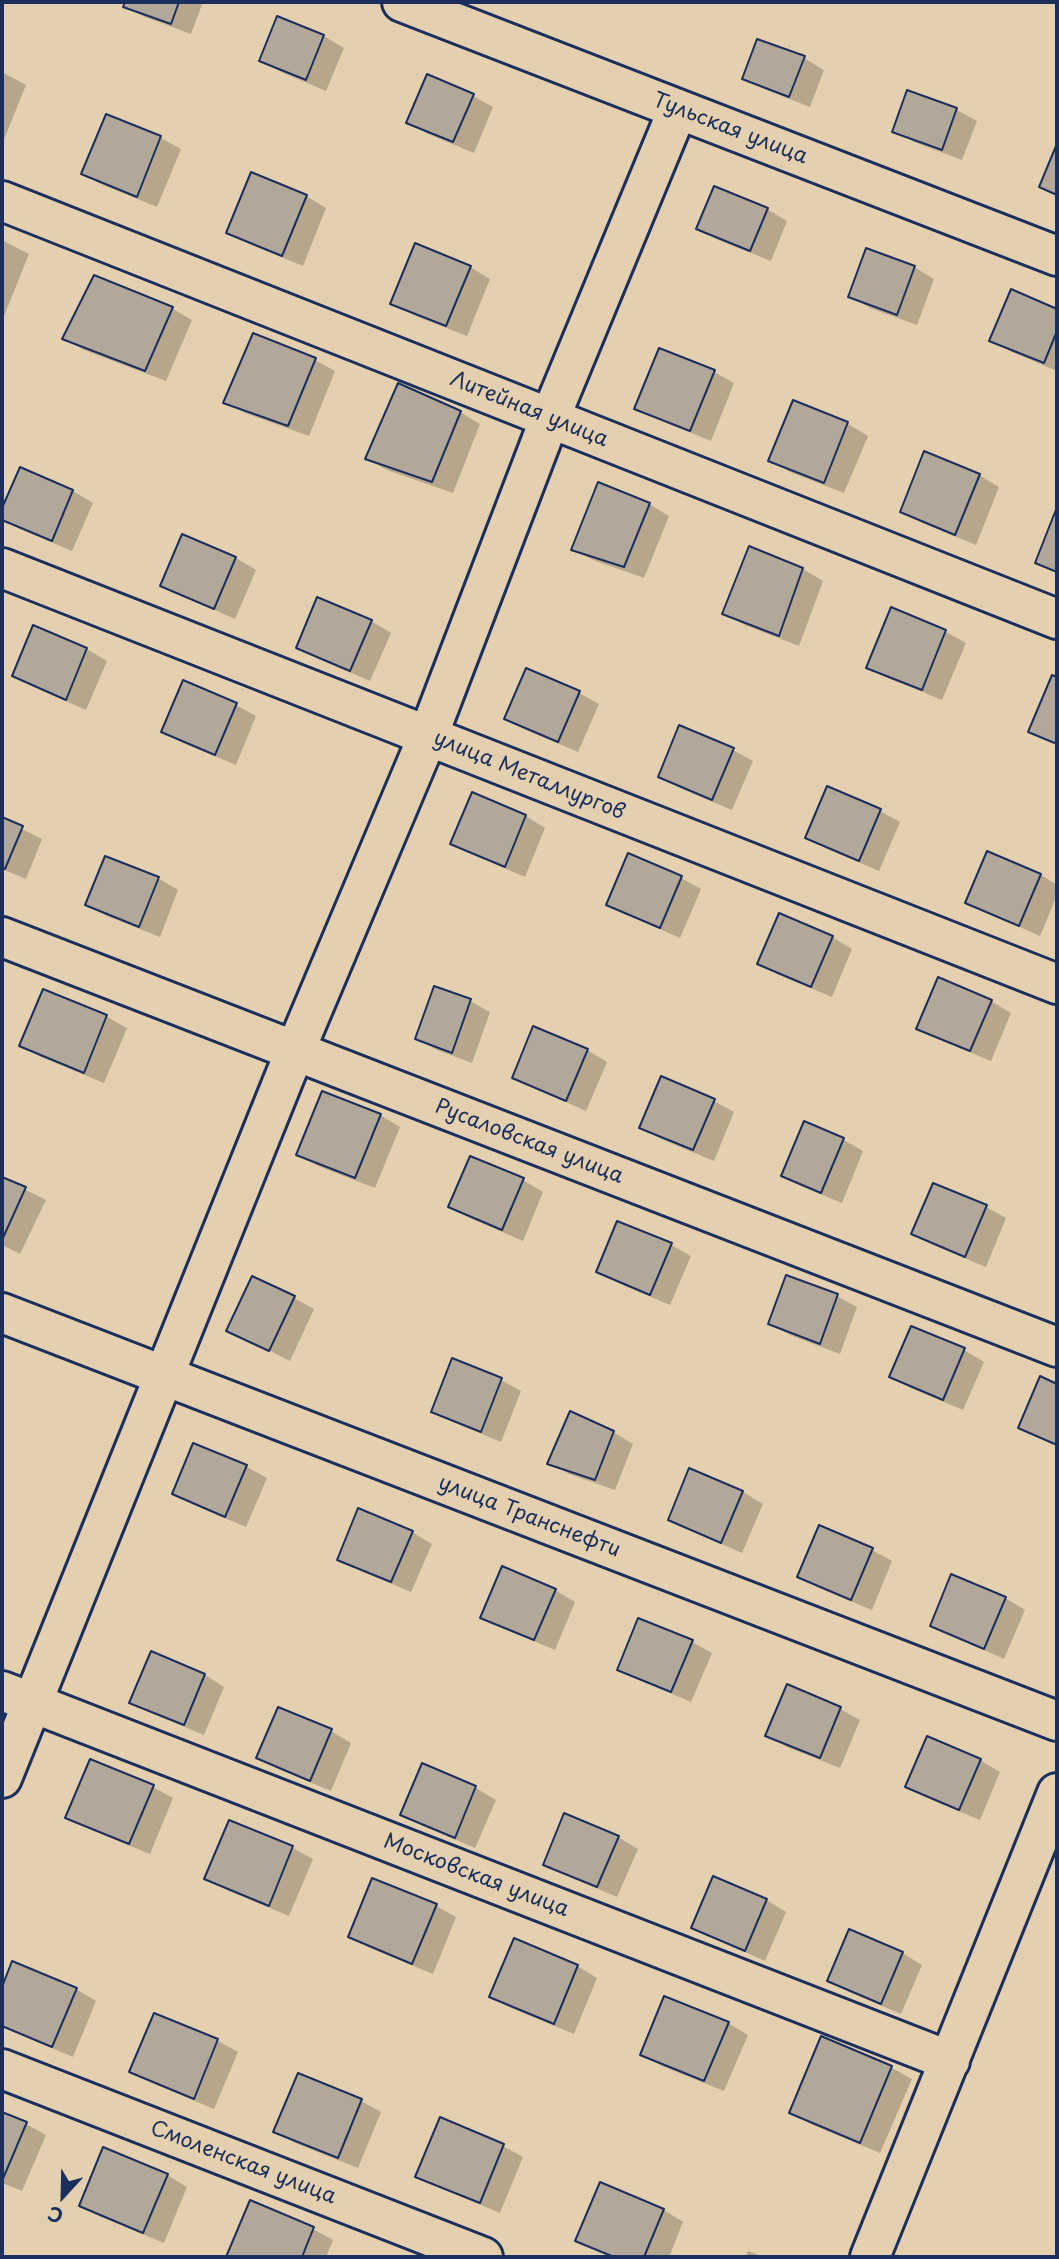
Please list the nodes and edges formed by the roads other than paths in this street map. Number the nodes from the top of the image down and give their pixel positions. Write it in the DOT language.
graph roads {
  1 [pos="402,2"];
  2 [pos="678,109"];
  3 [pos="2,201"];
  4 [pos="1057,256"];
  5 [pos="550,418"];
  6 [pos="2,568"];
  7 [pos="1057,619"];
  8 [pos="428,736"];
  9 [pos="2,937"];
  10 [pos="1057,984"];
  11 [pos="295,1051"];
  12 [pos="2,1313"];
  13 [pos="1057,1347"];
  14 [pos="164,1376"];
  15 [pos="17,1697"];
  16 [pos="1057,1721"];
  17 [pos="2,1778"];
  18 [pos="1057,1793"];
  19 [pos="950,2061"];
  20 [pos="2,2069"];
  21 [pos="484,2257"];
  22 [pos="870,2257"];
  1 -- 2 [label="street, Тульская улица"];
  2 -- 4 [label="street, Тульская улица"];
  2 -- 5 [label="street"];
  3 -- 5 [label="street, Литейная улица"];
  5 -- 7 [label="street, Литейная улица"];
  5 -- 8 [label="street"];
  6 -- 8 [label="street, улица Металлургов"];
  8 -- 10 [label="street, улица Металлургов"];
  8 -- 11 [label="street"];
  9 -- 11 [label="street, Русаловская улица"];
  11 -- 13 [label="street, Русаловская улица"];
  11 -- 14 [label="street"];
  12 -- 14 [label="street, улица Транснефти"];
  14 -- 15 [label="street"];
  14 -- 16 [label="street, улица Транснефти"];
  15 -- 17 [label="street"];
  15 -- 19 [label="street, Московская улица"];
  18 -- 19 [label="street"];
  19 -- 22 [label="street"];
  20 -- 21 [label="street, Смоленская улица"];
}
